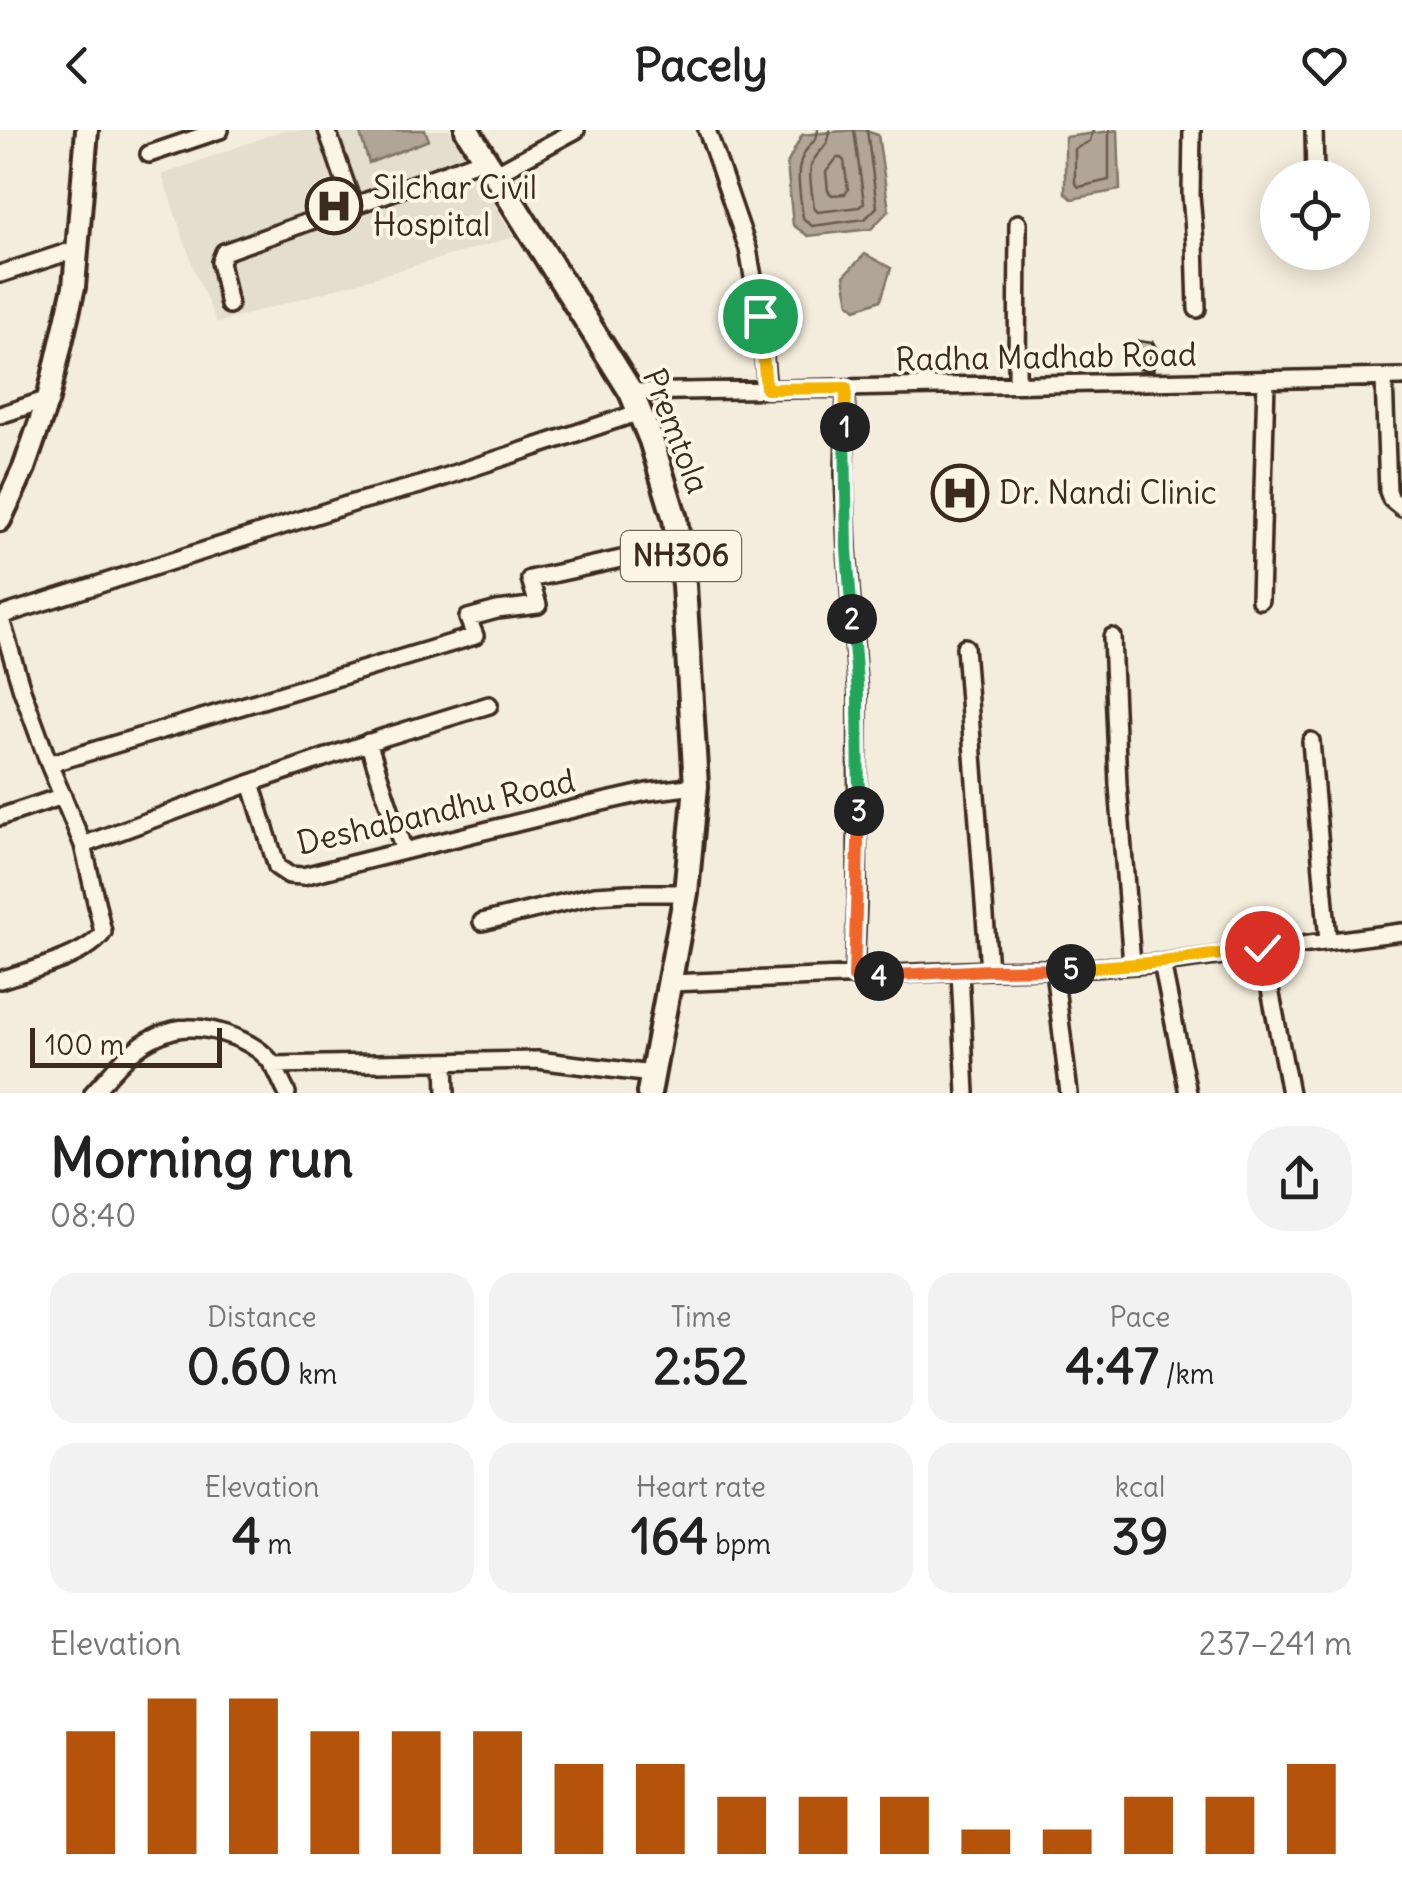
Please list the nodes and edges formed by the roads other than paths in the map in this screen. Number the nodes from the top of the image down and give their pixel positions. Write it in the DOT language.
graph roads {
  1 [pos="86,130"];
  2 [pos="220,130"];
  3 [pos="327,130"];
  4 [pos="466,130"];
  5 [pos="576,130"];
  6 [pos="707,130"];
  7 [pos="1192,130"];
  8 [pos="1314,130"];
  9 [pos="150,154"];
  10 [pos="1314,160"];
  11 [pos="488,167"];
  12 [pos="352,206"];
  13 [pos="1018,224"];
  14 [pos="78,249"];
  15 [pos="0,274"];
  16 [pos="229,305"];
  17 [pos="1197,309"];
  18 [pos="1402,377"];
  19 [pos="1384,378"];
  20 [pos="1266,380"];
  21 [pos="1016,384"];
  22 [pos="846,388"];
  23 [pos="766,389"];
  24 [pos="48,399"];
  25 [pos="635,402"];
  26 [pos="0,415"];
  27 [pos="1402,508"];
  28 [pos="0,520"];
  29 [pos="680,546"];
  30 [pos="1260,600"];
  31 [pos="0,616"];
  32 [pos="1112,637"];
  33 [pos="965,647"];
  34 [pos="489,706"];
  35 [pos="1310,741"];
  36 [pos="368,742"];
  37 [pos="49,764"];
  38 [pos="252,784"];
  39 [pos="696,786"];
  40 [pos="62,796"];
  41 [pos="0,817"];
  42 [pos="83,845"];
  43 [pos="404,851"];
  44 [pos="686,893"];
  45 [pos="482,922"];
  46 [pos="1402,932"];
  47 [pos="1328,941"];
  48 [pos="1262,948"];
  49 [pos="1162,962"];
  50 [pos="1132,964"];
  51 [pos="989,970"];
  52 [pos="1054,970"];
  53 [pos="960,972"];
  54 [pos="854,977"];
  55 [pos="0,980"];
  56 [pos="670,983"];
  57 [pos="444,1062"];
  58 [pos="272,1064"];
  59 [pos="650,1084"];
  60 [pos="92,1093"];
  61 [pos="286,1093"];
  62 [pos="446,1093"];
  63 [pos="966,1093"];
  64 [pos="1068,1093"];
  65 [pos="1188,1093"];
  66 [pos="1290,1093"];
  1 -- 14 [label="main road"];
  2 -- 9 [label="street"];
  3 -- 12 [label="street"];
  4 -- 11 [label="highway, NH306"];
  5 -- 11 [label="street"];
  6 -- 23 [label="street"];
  7 -- 17 [label="street"];
  8 -- 10 [label="street"];
  11 -- 12 [label="street"];
  11 -- 25 [label="highway, Premtola / NH306"];
  12 -- 16 [label="street"];
  13 -- 21 [label="street"];
  14 -- 15 [label="street"];
  14 -- 24 [label="main road"];
  18 -- 19 [label="street, Radha Madhab Road"];
  19 -- 20 [label="street, Radha Madhab Road"];
  19 -- 27 [label="street"];
  20 -- 21 [label="street, Radha Madhab Road"];
  20 -- 30 [label="street"];
  21 -- 22 [label="street, Radha Madhab Road"];
  22 -- 23 [label="street, Radha Madhab Road"];
  22 -- 54 [label="street"];
  23 -- 25 [label="street, Radha Madhab Road"];
  24 -- 26 [label="street"];
  24 -- 28 [label="main road"];
  25 -- 29 [label="highway, Premtola / NH306"];
  25 -- 31 [label="street, Radha Madhab Road"];
  29 -- 37 [label="street"];
  29 -- 39 [label="highway, Premtola / NH306"];
  31 -- 37 [label="street"];
  32 -- 50 [label="street"];
  33 -- 51 [label="street"];
  34 -- 36 [label="street"];
  35 -- 47 [label="street"];
  36 -- 38 [label="street"];
  36 -- 43 [label="street"];
  37 -- 40 [label="street"];
  38 -- 42 [label="street"];
  38 -- 43 [label="street, Deshabandhu Road"];
  39 -- 43 [label="street, Deshabandhu Road"];
  39 -- 44 [label="highway, Premtola / NH306"];
  40 -- 41 [label="street"];
  40 -- 42 [label="street"];
  42 -- 55 [label="street"];
  44 -- 45 [label="street"];
  44 -- 56 [label="highway, Premtola / NH306"];
  46 -- 47 [label="street"];
  47 -- 48 [label="street"];
  48 -- 49 [label="street"];
  48 -- 66 [label="street"];
  49 -- 50 [label="street"];
  49 -- 65 [label="street"];
  50 -- 52 [label="street"];
  51 -- 52 [label="street"];
  51 -- 53 [label="street"];
  52 -- 64 [label="street"];
  53 -- 54 [label="street"];
  53 -- 63 [label="street"];
  54 -- 56 [label="street"];
  56 -- 59 [label="highway, NH306"];
  57 -- 58 [label="street"];
  57 -- 59 [label="street"];
  57 -- 62 [label="street"];
  58 -- 60 [label="street"];
  58 -- 61 [label="street"];
}
